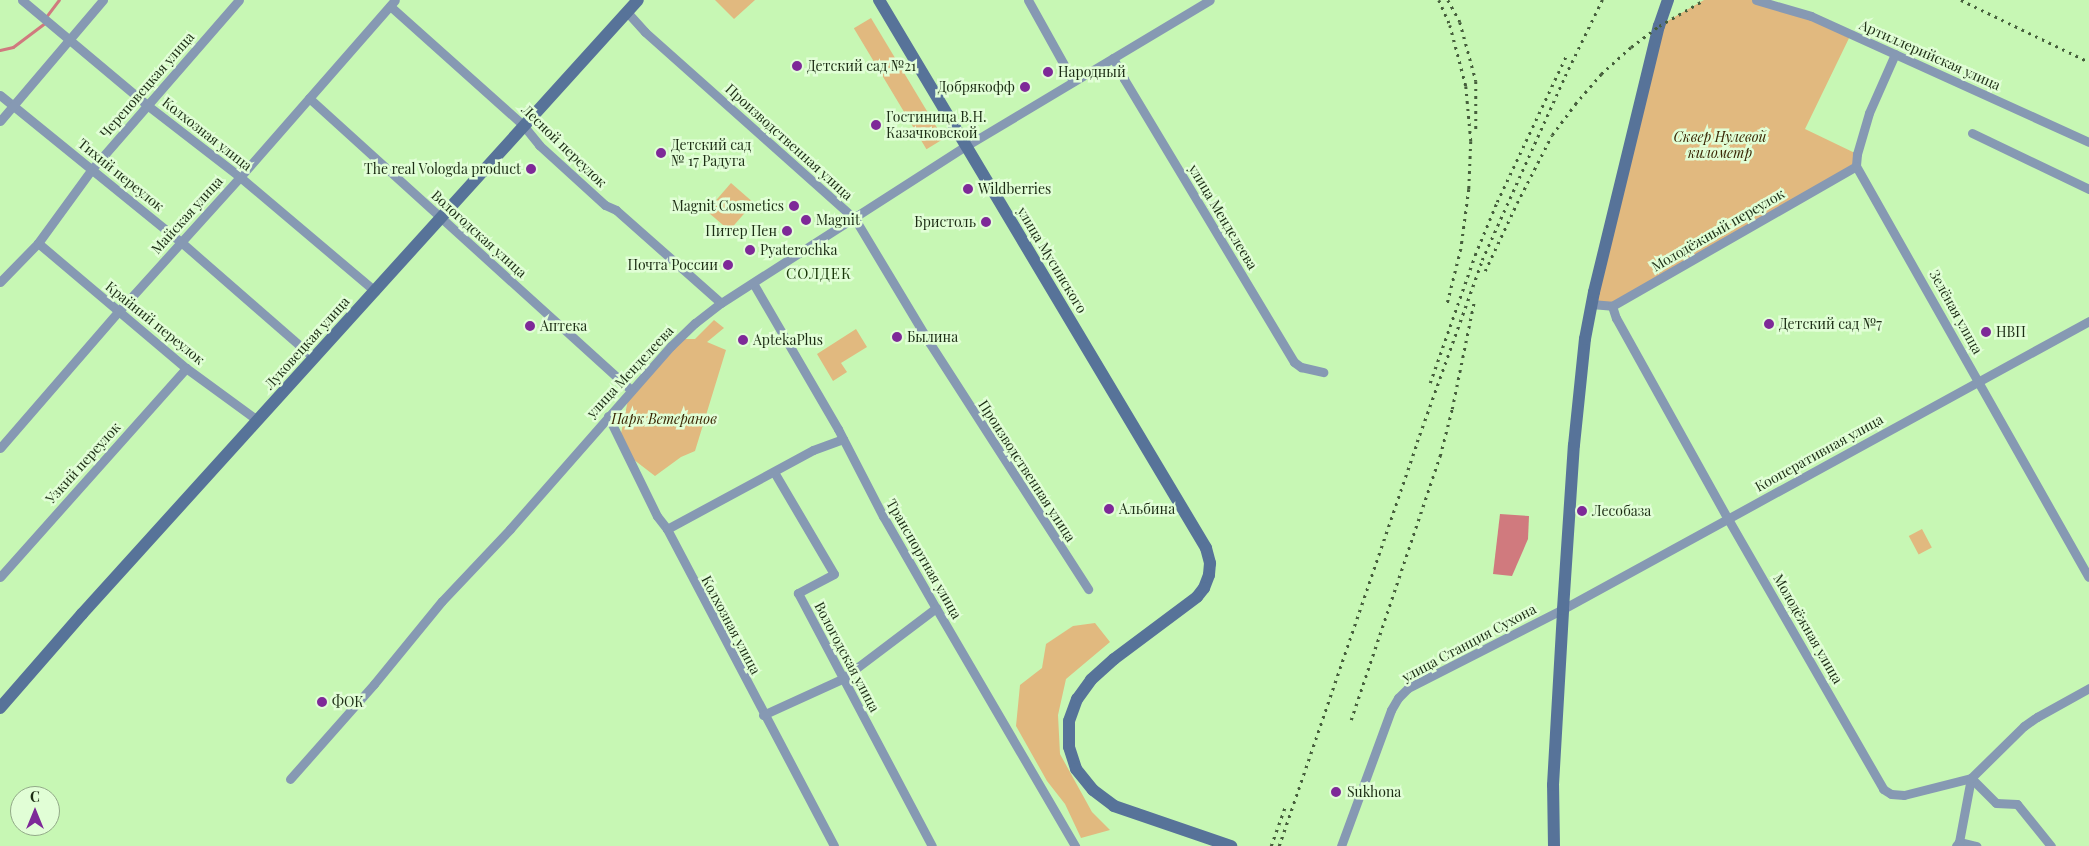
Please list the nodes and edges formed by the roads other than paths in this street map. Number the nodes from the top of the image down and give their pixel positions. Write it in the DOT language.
graph roads {
  1 [pos="22,0"];
  2 [pos="103,0"];
  3 [pos="239,0"];
  4 [pos="638,0"];
  5 [pos="879,0"];
  6 [pos="1028,0"];
  7 [pos="1210,0"];
  8 [pos="1668,0"];
  9 [pos="1756,0"];
  10 [pos="392,3"];
  11 [pos="627,12"];
  12 [pos="68,40"];
  13 [pos="1895,54"];
  14 [pos="1114,58"];
  15 [pos="1073,81"];
  16 [pos="0,95"];
  17 [pos="309,98"];
  18 [pos="13,105"];
  19 [pos="147,105"];
  20 [pos="0,121"];
  21 [pos="523,125"];
  22 [pos="1972,133"];
  23 [pos="2089,142"];
  24 [pos="966,146"];
  25 [pos="1856,166"];
  26 [pos="92,169"];
  27 [pos="240,177"];
  28 [pos="2089,189"];
  29 [pos="440,217"];
  30 [pos="855,219"];
  31 [pos="181,242"];
  32 [pos="38,243"];
  33 [pos="0,282"];
  34 [pos="753,283"];
  35 [pos="374,291"];
  36 [pos="721,302"];
  37 [pos="1591,304"];
  38 [pos="1612,306"];
  39 [pos="118,312"];
  40 [pos="2089,321"];
  41 [pos="314,358"];
  42 [pos="186,368"];
  43 [pos="1323,372"];
  44 [pos="1979,381"];
  45 [pos="631,390"];
  46 [pos="608,416"];
  47 [pos="257,420"];
  48 [pos="843,439"];
  49 [pos="0,448"];
  50 [pos="774,472"];
  51 [pos="1728,519"];
  52 [pos="667,529"];
  53 [pos="0,577"];
  54 [pos="2089,577"];
  55 [pos="1088,589"];
  56 [pos="936,608"];
  57 [pos="1563,610"];
  58 [pos="842,679"];
  59 [pos="2088,690"];
  60 [pos="0,708"];
  61 [pos="763,715"];
  62 [pos="1971,778"];
  63 [pos="290,779"];
  64 [pos="1957,844"];
  65 [pos="834,846"];
  66 [pos="932,846"];
  67 [pos="1075,846"];
  68 [pos="1231,846"];
  69 [pos="1341,846"];
  70 [pos="1554,846"];
  71 [pos="1977,846"];
  72 [pos="2050,846"];
  1 -- 12 [label="street, Колхозная улица"];
  2 -- 12 [label="street"];
  3 -- 19 [label="street, Череповецкая улица"];
  4 -- 11 [label="street, Луковецкая улица"];
  5 -- 24 [label="street, улица Мусинского"];
  6 -- 15 [label="street"];
  7 -- 14 [label="street, улица Менделеева"];
  8 -- 37 [label="street"];
  9 -- 13 [label="street, Артиллерийская улица"];
  10 -- 17 [label="street, Майская улица"];
  10 -- 21 [label="street, Лесной переулок"];
  11 -- 21 [label="street, Луковецкая улица"];
  11 -- 30 [label="street, Производственная улица"];
  12 -- 18 [label="street"];
  12 -- 19 [label="street, Колхозная улица"];
  13 -- 23 [label="street, Артиллерийская улица"];
  13 -- 25 [label="street"];
  14 -- 15 [label="street, улица Менделеева"];
  14 -- 43 [label="street, улица Менделеева"];
  15 -- 24 [label="street, улица Менделеева"];
  16 -- 18 [label="street, Тихий переулок"];
  17 -- 27 [label="street, Майская улица"];
  17 -- 29 [label="street, Вологодская улица"];
  18 -- 20 [label="street"];
  18 -- 26 [label="street, Тихий переулок"];
  19 -- 26 [label="street, Череповецкая улица"];
  19 -- 27 [label="street, Колхозная улица"];
  21 -- 29 [label="street, Луковецкая улица"];
  21 -- 36 [label="street, Лесной переулок"];
  22 -- 28 [label="street"];
  24 -- 30 [label="street, улица Менделеева"];
  24 -- 68 [label="street, улица Мусинского"];
  25 -- 38 [label="street, Молодёжный переулок"];
  25 -- 44 [label="street, Зелёная улица"];
  26 -- 31 [label="street, Тихий переулок"];
  26 -- 32 [label="street, Череповецкая улица"];
  27 -- 31 [label="street, Майская улица"];
  27 -- 35 [label="street, Колхозная улица"];
  29 -- 35 [label="street, Луковецкая улица"];
  29 -- 45 [label="street, Вологодская улица"];
  30 -- 34 [label="street, улица Менделеева"];
  30 -- 55 [label="street, Производственная улица"];
  31 -- 39 [label="street, Майская улица"];
  31 -- 41 [label="street, Тихий переулок"];
  32 -- 33 [label="street, Череповецкая улица"];
  32 -- 39 [label="street, Крайний переулок"];
  34 -- 36 [label="street, улица Менделеева"];
  34 -- 48 [label="street, Транспортная улица"];
  35 -- 41 [label="street, Луковецкая улица"];
  36 -- 45 [label="street, улица Менделеева"];
  37 -- 38 [label="street"];
  37 -- 57 [label="street"];
  38 -- 51 [label="street, Молодёжная улица"];
  39 -- 42 [label="street, Крайний переулок"];
  39 -- 49 [label="street, Майская улица"];
  40 -- 44 [label="street, Кооперативная улица"];
  41 -- 47 [label="street, Луковецкая улица"];
  42 -- 47 [label="street, Крайний переулок"];
  42 -- 53 [label="street, Узкий переулок"];
  44 -- 51 [label="street, Кооперативная улица"];
  44 -- 54 [label="street, Зелёная улица"];
  45 -- 46 [label="street, улица Менделеева"];
  46 -- 52 [label="street, Колхозная улица"];
  46 -- 63 [label="street, улица Менделеева"];
  47 -- 60 [label="street, Луковецкая улица"];
  48 -- 50 [label="street"];
  48 -- 56 [label="street, Транспортная улица"];
  50 -- 52 [label="street"];
  50 -- 58 [label="street, Вологодская улица"];
  51 -- 57 [label="street, Кооперативная улица"];
  51 -- 62 [label="street, Молодёжная улица"];
  52 -- 61 [label="street, Колхозная улица"];
  56 -- 58 [label="street"];
  56 -- 67 [label="street, Транспортная улица"];
  57 -- 69 [label="street, улица Станция Сухона"];
  57 -- 70 [label="street"];
  58 -- 61 [label="street"];
  58 -- 66 [label="street, Вологодская улица"];
  59 -- 62 [label="street"];
  61 -- 65 [label="street, Колхозная улица"];
  62 -- 64 [label="street"];
  62 -- 72 [label="street"];
  64 -- 71 [label="street"];
}
